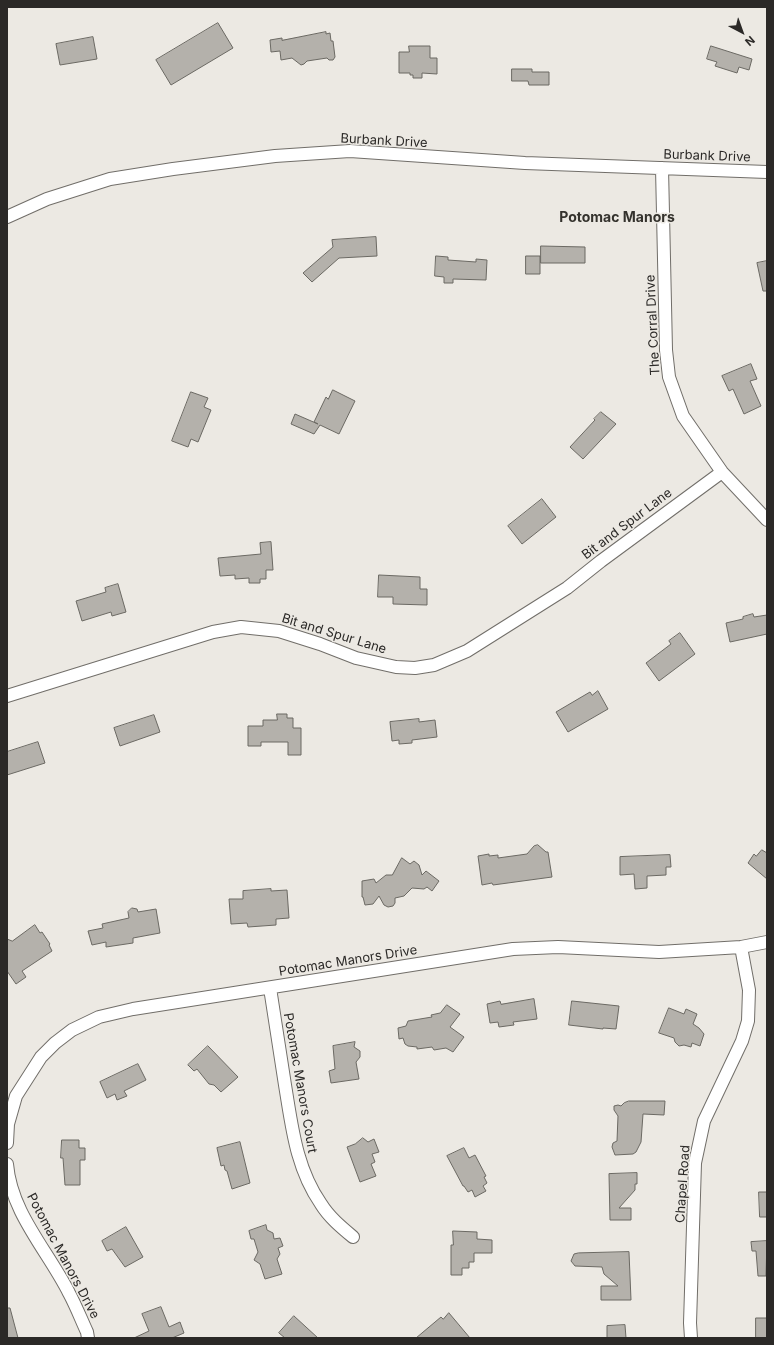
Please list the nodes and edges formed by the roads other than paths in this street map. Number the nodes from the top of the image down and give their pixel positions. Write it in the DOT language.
graph roads {
  1 [pos="662,168"];
  2 [pos="767,172"];
  3 [pos="7,216"];
  4 [pos="722,472"];
  5 [pos="767,520"];
  6 [pos="7,696"];
  7 [pos="767,942"];
  8 [pos="741,947"];
  9 [pos="270,988"];
  10 [pos="7,1143"];
  11 [pos="7,1164"];
  12 [pos="353,1237"];
  13 [pos="88,1338"];
  14 [pos="691,1338"];
  1 -- 2 [label="street, Burbank Drive"];
  1 -- 3 [label="street, Burbank Drive"];
  1 -- 4 [label="street, The Corral Drive"];
  4 -- 5 [label="street, The Corral Drive"];
  4 -- 6 [label="street, Bit and Spur Lane"];
  7 -- 8 [label="street, Potomac Manors Drive"];
  8 -- 9 [label="street, Potomac Manors Drive"];
  8 -- 14 [label="street, Chapel Road"];
  9 -- 10 [label="street, Potomac Manors Drive"];
  9 -- 12 [label="street, Potomac Manors Court"];
  11 -- 13 [label="street, Potomac Manors Drive"];
}
